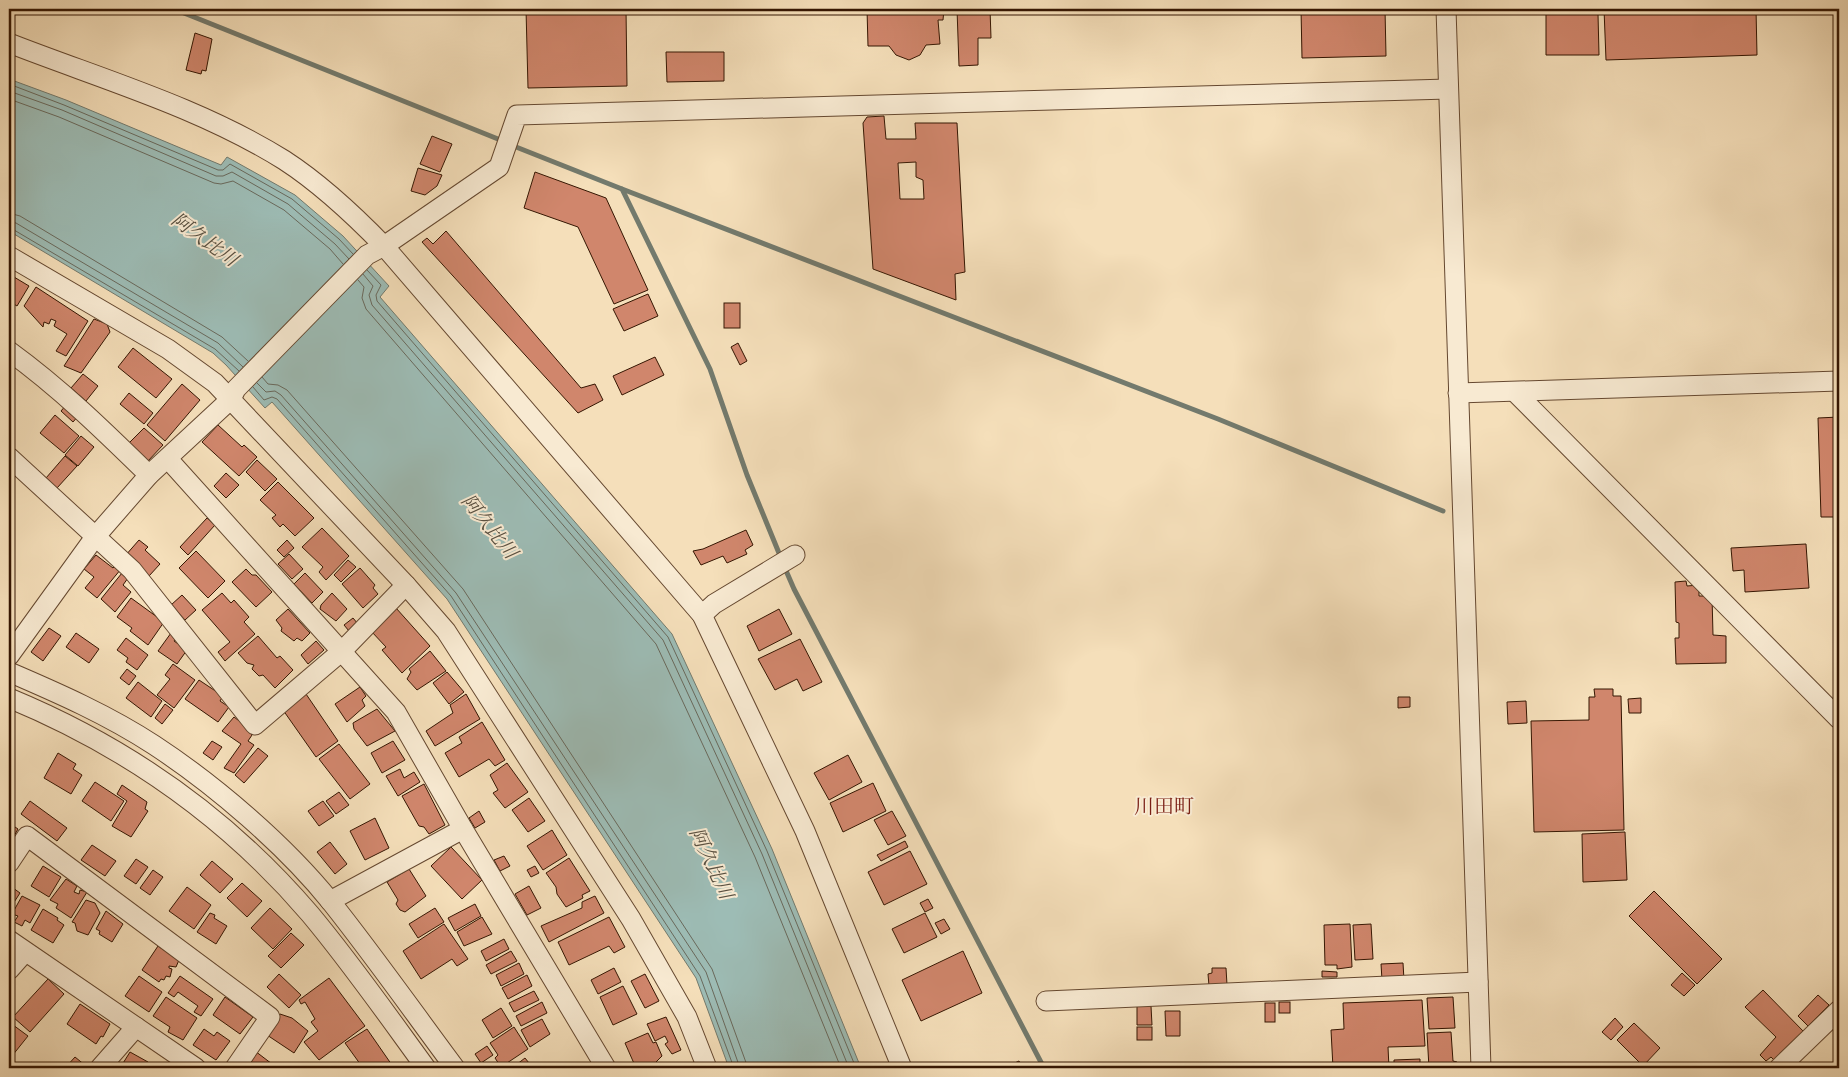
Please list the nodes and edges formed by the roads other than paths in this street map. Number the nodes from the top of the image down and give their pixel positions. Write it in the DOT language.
graph roads {
  1 [pos="1446,9"];
  2 [pos="9,43"];
  3 [pos="1448,89"];
  4 [pos="384,246"];
  5 [pos="9,256"];
  6 [pos="9,351"];
  7 [pos="1839,381"];
  8 [pos="1515,392"];
  9 [pos="1458,393"];
  10 [pos="233,394"];
  11 [pos="9,457"];
  12 [pos="168,459"];
  13 [pos="149,475"];
  14 [pos="95,537"];
  15 [pos="795,555"];
  16 [pos="406,585"];
  17 [pos="702,614"];
  18 [pos="342,651"];
  19 [pos="9,656"];
  20 [pos="9,672"];
  21 [pos="9,698"];
  22 [pos="1839,719"];
  23 [pos="463,829"];
  24 [pos="9,863"];
  25 [pos="330,901"];
  26 [pos="9,940"];
  27 [pos="25,952"];
  28 [pos="9,970"];
  29 [pos="1478,982"];
  30 [pos="1046,1001"];
  31 [pos="1839,1010"];
  32 [pos="136,1027"];
  33 [pos="100,1068"];
  34 [pos="196,1068"];
  35 [pos="235,1068"];
  36 [pos="426,1068"];
  37 [pos="455,1068"];
  38 [pos="606,1068"];
  39 [pos="707,1068"];
  40 [pos="902,1068"];
  41 [pos="1481,1068"];
  42 [pos="1779,1068"];
  1 -- 3 [label="street"];
  2 -- 4 [label="street"];
  3 -- 4 [label="street"];
  3 -- 9 [label="street"];
  4 -- 10 [label="street"];
  4 -- 17 [label="street"];
  5 -- 10 [label="street"];
  6 -- 13 [label="street"];
  7 -- 8 [label="street"];
  8 -- 9 [label="street"];
  8 -- 22 [label="street"];
  9 -- 29 [label="street"];
  10 -- 12 [label="street"];
  10 -- 16 [label="street"];
  11 -- 14 [label="street"];
  12 -- 13 [label="street"];
  12 -- 18 [label="street"];
  13 -- 14 [label="street"];
  14 -- 18 [label="street"];
  14 -- 19 [label="street"];
  15 -- 17 [label="street"];
  16 -- 18 [label="street"];
  16 -- 39 [label="street"];
  17 -- 40 [label="street"];
  18 -- 23 [label="street"];
  20 -- 25 [label="street"];
  21 -- 36 [label="street"];
  23 -- 25 [label="street"];
  23 -- 38 [label="street"];
  24 -- 35 [label="street"];
  25 -- 37 [label="street"];
  26 -- 27 [label="street"];
  27 -- 28 [label="street"];
  27 -- 32 [label="street"];
  29 -- 30 [label="street"];
  29 -- 41 [label="street"];
  31 -- 42 [label="street"];
  32 -- 33 [label="street"];
  32 -- 34 [label="street"];
}
